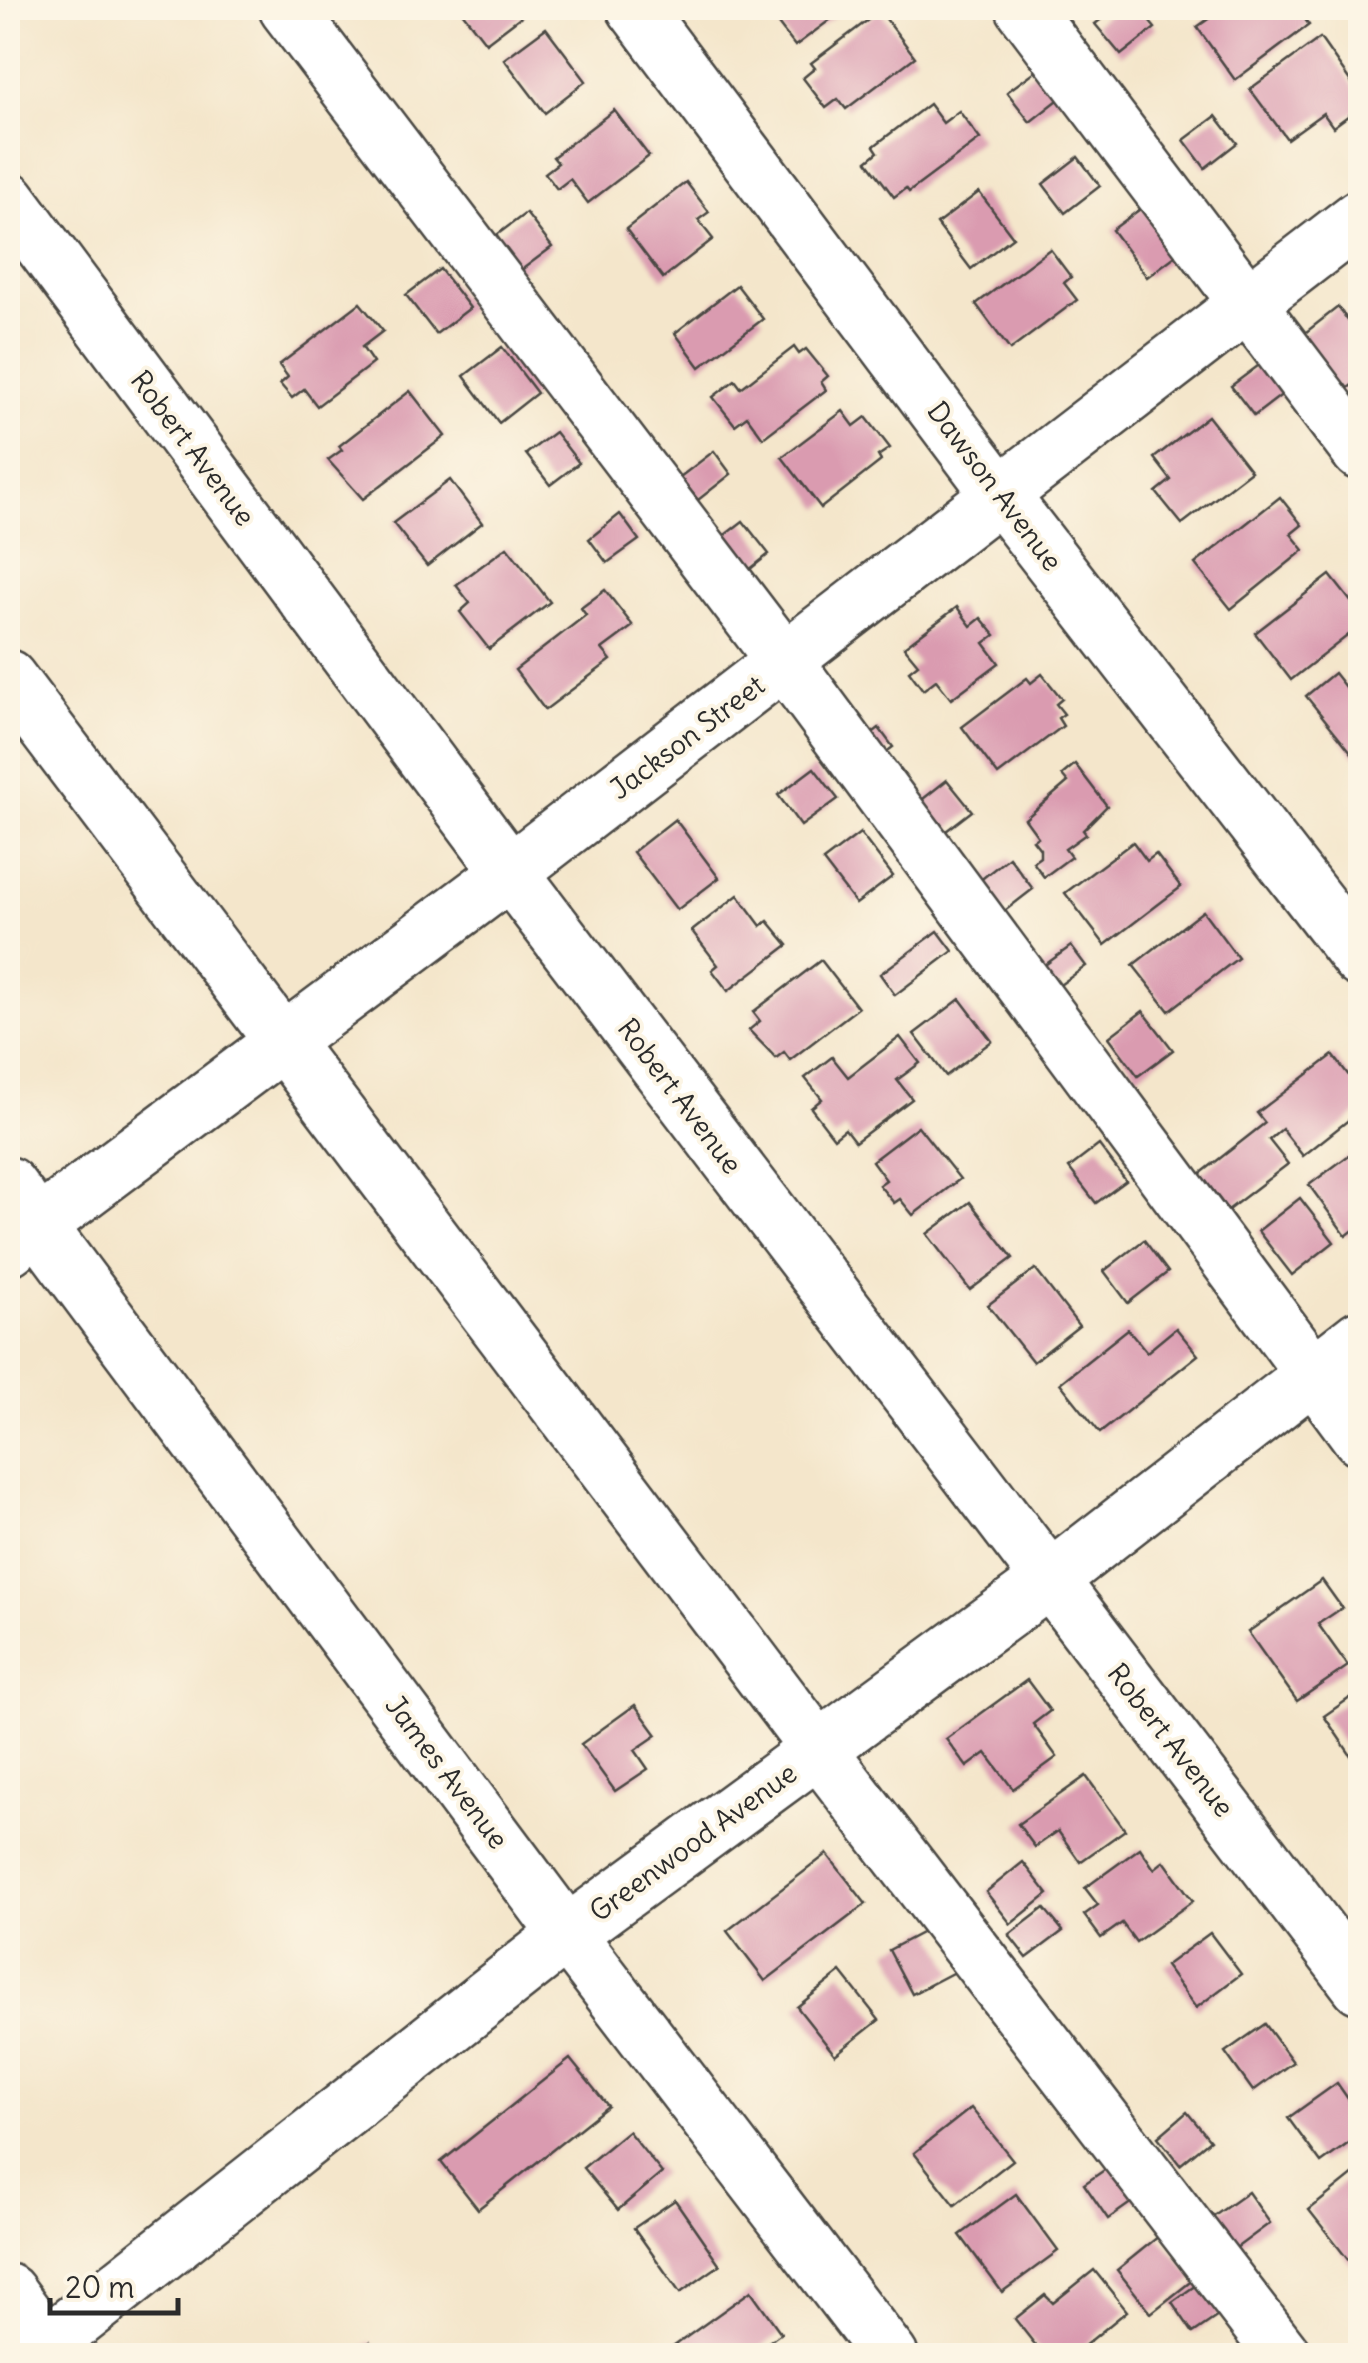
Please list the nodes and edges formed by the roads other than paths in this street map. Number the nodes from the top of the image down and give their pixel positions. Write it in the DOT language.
graph roads {
  1 [pos="287,8"];
  2 [pos="635,8"];
  3 [pos="1024,8"];
  4 [pos="8,199"];
  5 [pos="1360,217"];
  6 [pos="1249,304"];
  7 [pos="1360,452"];
  8 [pos="1002,497"];
  9 [pos="785,662"];
  10 [pos="8,678"];
  11 [pos="510,872"];
  12 [pos="1360,959"];
  13 [pos="284,1041"];
  14 [pos="18,1220"];
  15 [pos="1360,1338"];
  16 [pos="1313,1375"];
  17 [pos="1360,1437"];
  18 [pos="1048,1581"];
  19 [pos="818,1750"];
  20 [pos="568,1934"];
  21 [pos="1360,1986"];
  22 [pos="8,2292"];
  23 [pos="45,2352"];
  24 [pos="890,2356"];
  25 [pos="1284,2356"];
  1 -- 9 [label="street"];
  2 -- 8 [label="street, Dawson Avenue"];
  3 -- 6 [label="street"];
  4 -- 11 [label="street, Robert Avenue"];
  5 -- 6 [label="street, Jackson Street"];
  6 -- 7 [label="street"];
  6 -- 8 [label="street, Jackson Street"];
  8 -- 9 [label="street, Jackson Street"];
  8 -- 12 [label="street, Dawson Avenue"];
  9 -- 11 [label="street, Jackson Street"];
  9 -- 16 [label="street"];
  10 -- 13 [label="street"];
  11 -- 13 [label="street, Jackson Street"];
  11 -- 18 [label="street, Robert Avenue"];
  13 -- 14 [label="street, Jackson Street"];
  13 -- 19 [label="street"];
  14 -- 20 [label="street, James Avenue"];
  15 -- 16 [label="street, Greenwood Avenue"];
  16 -- 17 [label="street"];
  16 -- 18 [label="street, Greenwood Avenue"];
  18 -- 19 [label="street, Greenwood Avenue"];
  18 -- 21 [label="street, Robert Avenue"];
  19 -- 20 [label="street, Greenwood Avenue"];
  19 -- 25 [label="street"];
  20 -- 23 [label="street, Greenwood Avenue"];
  20 -- 24 [label="street, James Avenue"];
  22 -- 23 [label="street"];
}
